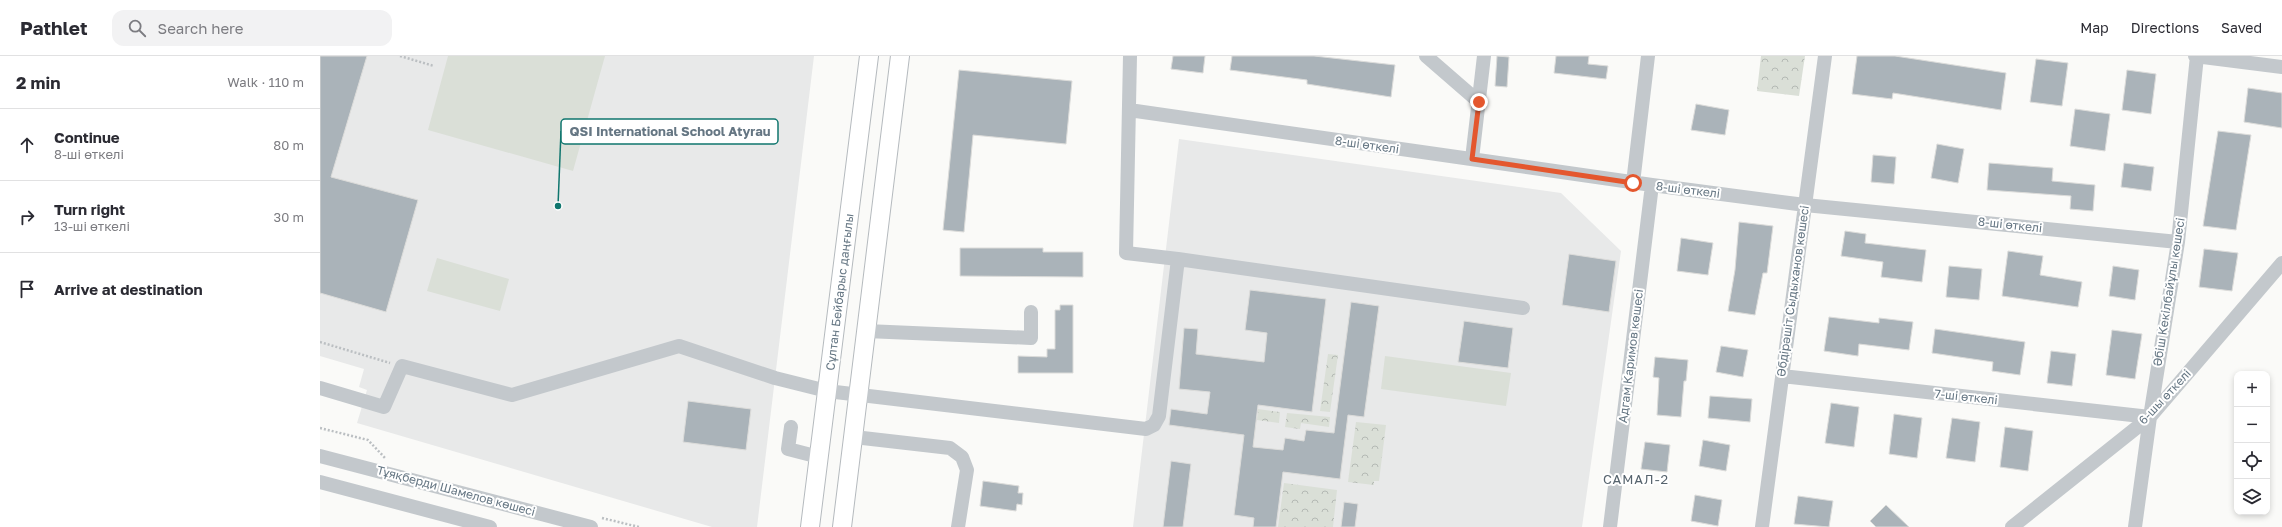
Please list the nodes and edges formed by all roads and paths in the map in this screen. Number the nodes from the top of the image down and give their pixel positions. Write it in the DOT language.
graph roads {
  1 [pos="400,56"];
  2 [pos="869,56"];
  3 [pos="900,56"];
  4 [pos="1130,56"];
  5 [pos="1426,56"];
  6 [pos="1484,56"];
  7 [pos="1648,56"];
  8 [pos="1825,56"];
  9 [pos="2196,56"];
  10 [pos="434,66"];
  11 [pos="2282,67"];
  12 [pos="1479,102"];
  13 [pos="1129,110"];
  14 [pos="1472,159"];
  15 [pos="1633,183"];
  16 [pos="1652,185"];
  17 [pos="1805,205"];
  18 [pos="2178,242"];
  19 [pos="1178,259"];
  20 [pos="2282,263"];
  21 [pos="1523,308"];
  22 [pos="1031,312"];
  23 [pos="866,331"];
  24 [pos="320,342"];
  25 [pos="402,366"];
  26 [pos="1782,376"];
  27 [pos="320,388"];
  28 [pos="827,392"];
  29 [pos="858,396"];
  30 [pos="2150,417"];
  31 [pos="791,428"];
  32 [pos="854,437"];
  33 [pos="320,456"];
  34 [pos="819,458"];
  35 [pos="320,482"];
  36 [pos="490,527"];
  37 [pos="591,527"];
  38 [pos="810,527"];
  39 [pos="842,527"];
  40 [pos="958,527"];
  41 [pos="1610,527"];
  42 [pos="1762,527"];
  43 [pos="2012,527"];
  44 [pos="2135,527"];
  1 -- 10 [label="path"];
  2 -- 28 [label="main road, Сұлтан Бейбарыс даңғылы"];
  3 -- 23 [label="main road"];
  4 -- 13 [label="street"];
  5 -- 12 [label="street"];
  6 -- 12 [label="street"];
  7 -- 15 [label="street"];
  8 -- 17 [label="street, Әбдірәшіт Сыдыханов көшесі"];
  9 -- 11 [label="street"];
  9 -- 18 [label="street, Әбіш Кекілбайұлы көшесі"];
  12 -- 14 [label="street"];
  13 -- 14 [label="street, 8-ші өткелі"];
  13 -- 19 [label="street"];
  14 -- 15 [label="street, 8-ші өткелі"];
  15 -- 16 [label="street, 8-ші өткелі"];
  16 -- 17 [label="street, 8-ші өткелі"];
  16 -- 41 [label="street, Адгам Каримов көшесі"];
  17 -- 18 [label="street, 8-ші өткелі"];
  17 -- 26 [label="street, Әбдірәшіт Сыдыханов көшесі"];
  18 -- 30 [label="street, Әбіш Кекілбайұлы көшесі"];
  19 -- 21 [label="street"];
  19 -- 29 [label="street"];
  20 -- 30 [label="street, 6-шы өткелі"];
  22 -- 23 [label="street"];
  23 -- 29 [label="main road"];
  24 -- 25 [label="path"];
  25 -- 27 [label="street"];
  25 -- 28 [label="street"];
  26 -- 30 [label="street, 7-ші өткелі"];
  26 -- 42 [label="street, Әбдірәшіт Сыдыханов көшесі"];
  28 -- 29 [label="street"];
  28 -- 34 [label="main road, Сұлтан Бейбарыс даңғылы"];
  29 -- 32 [label="main road"];
  30 -- 43 [label="street, 6-шы өткелі"];
  30 -- 44 [label="street, Әбіш Кекілбайұлы көшесі"];
  31 -- 34 [label="street"];
  32 -- 39 [label="main road"];
  32 -- 40 [label="street"];
  33 -- 37 [label="street, Тұяқберди Шамелов көшесі"];
  34 -- 38 [label="main road, Сұлтан Бейбарыс даңғылы"];
  35 -- 36 [label="street"];
}
